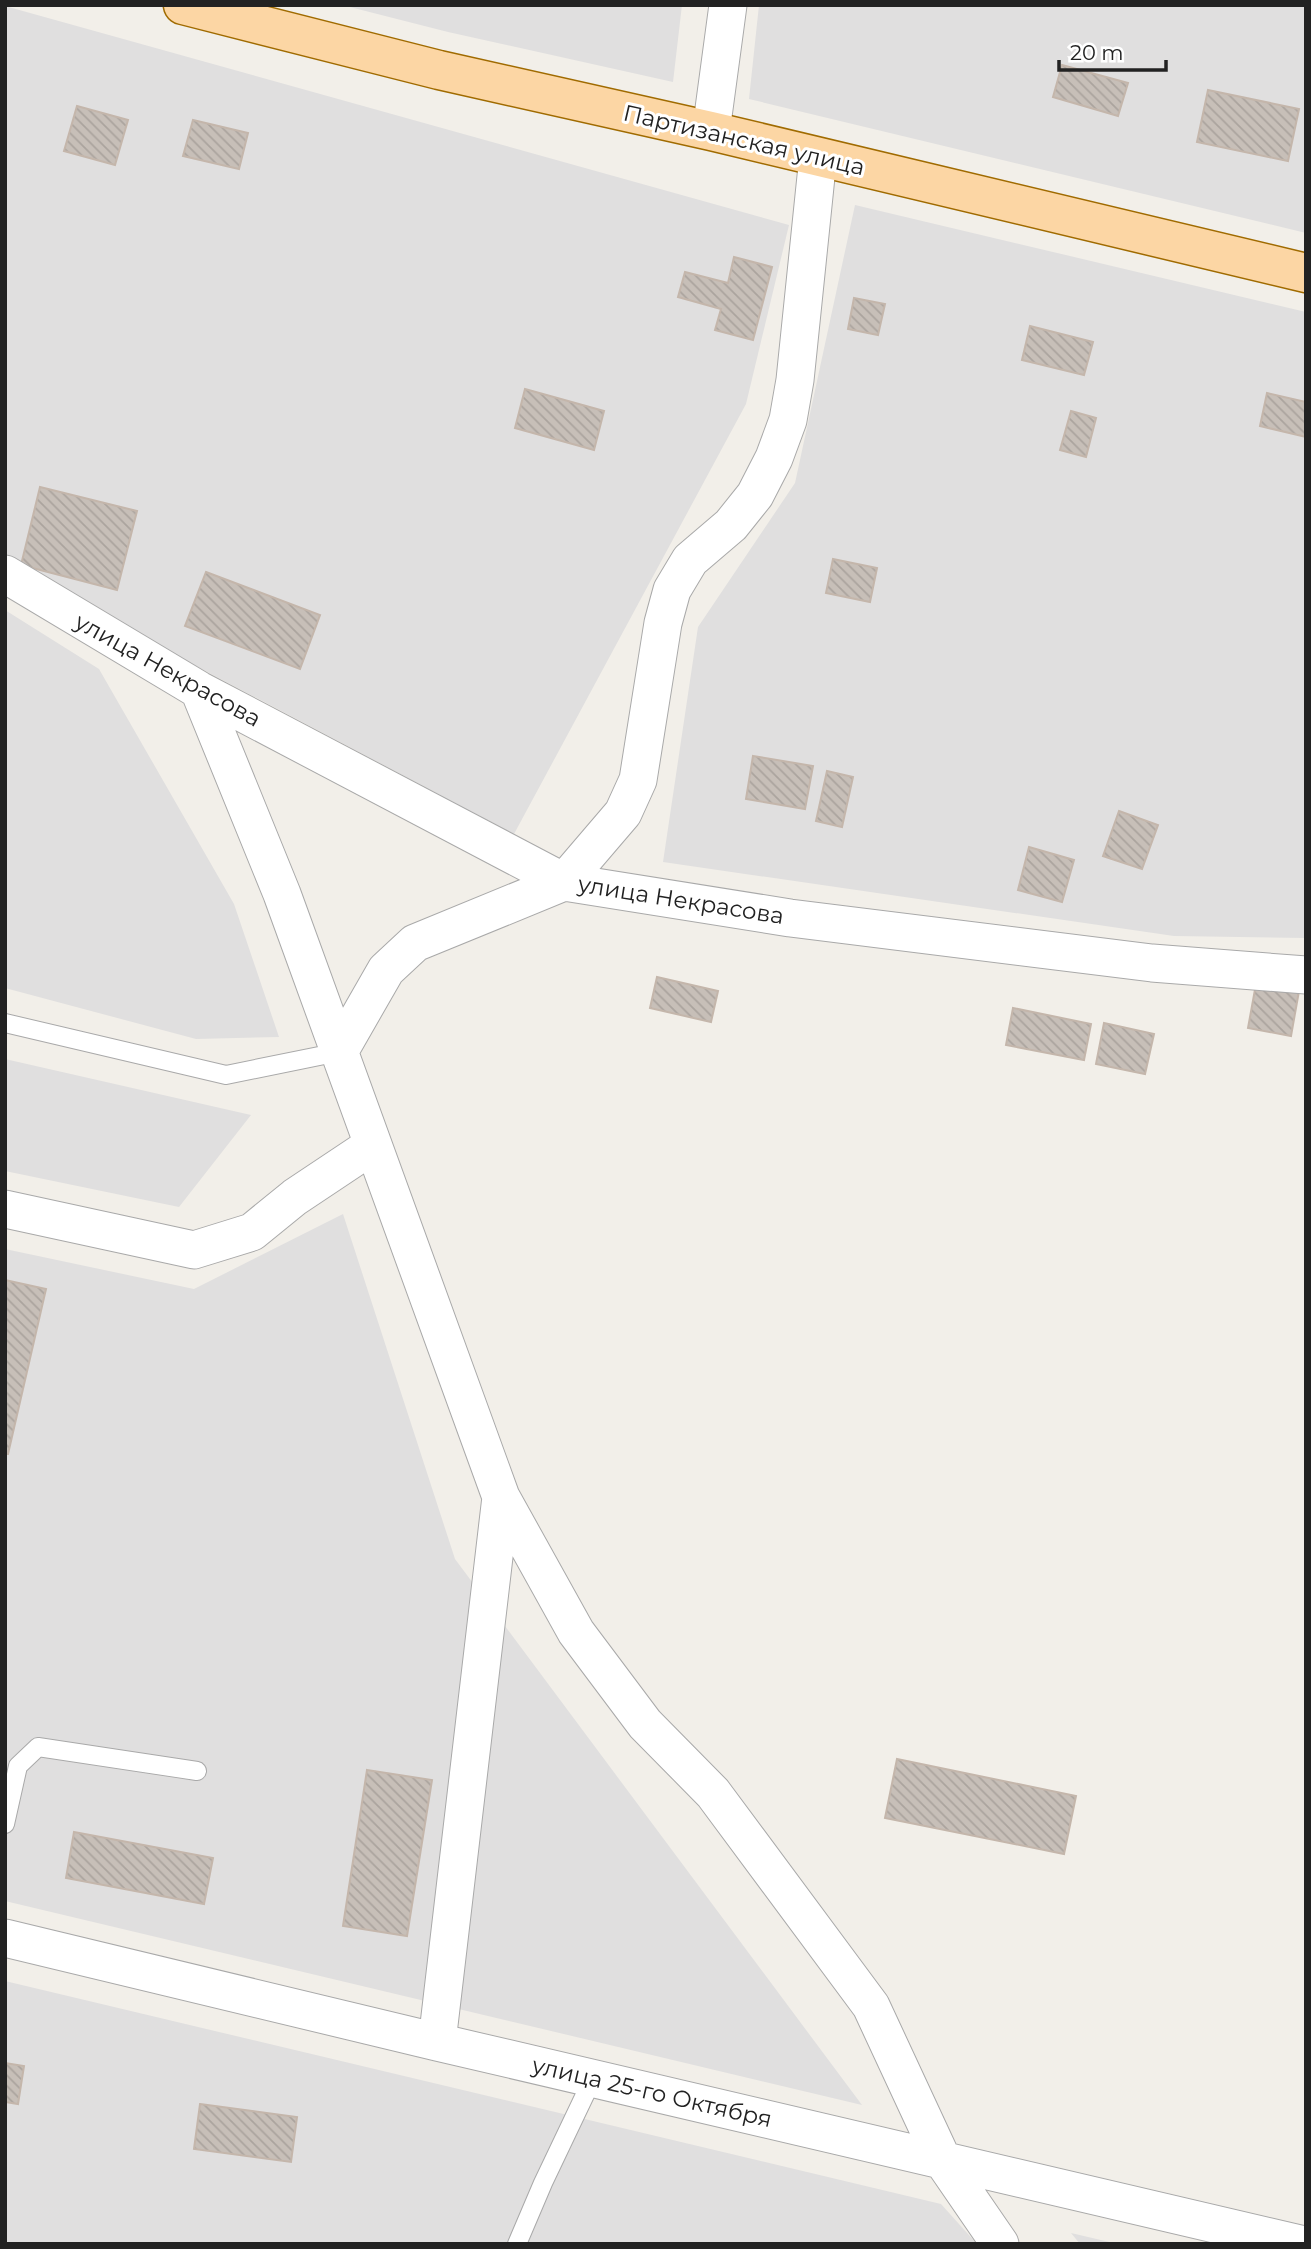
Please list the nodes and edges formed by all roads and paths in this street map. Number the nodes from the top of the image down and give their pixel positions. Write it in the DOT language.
graph roads {
  1 [pos="183,5"];
  2 [pos="728,5"];
  3 [pos="711,131"];
  4 [pos="818,157"];
  5 [pos="1306,273"];
  6 [pos="5,574"];
  7 [pos="199,690"];
  8 [pos="564,882"];
  9 [pos="1306,975"];
  10 [pos="5,1023"];
  11 [pos="339,1052"];
  12 [pos="373,1145"];
  13 [pos="5,1209"];
  14 [pos="501,1497"];
  15 [pos="197,1771"];
  16 [pos="5,1824"];
  17 [pos="5,1938"];
  18 [pos="437,2042"];
  19 [pos="593,2078"];
  20 [pos="943,2161"];
  21 [pos="1219,2236"];
  22 [pos="517,2244"];
  23 [pos="1000,2244"];
  24 [pos="1300,2244"];
  1 -- 3 [label="main road, Партизанская улица"];
  2 -- 3 [label="street"];
  3 -- 4 [label="main road, Партизанская улица"];
  4 -- 5 [label="main road, Партизанская улица"];
  4 -- 8 [label="street"];
  6 -- 7 [label="street, улица Некрасова"];
  7 -- 8 [label="street, улица Некрасова"];
  7 -- 11 [label="street"];
  8 -- 9 [label="street, улица Некрасова"];
  8 -- 11 [label="street"];
  10 -- 11 [label="lane"];
  11 -- 12 [label="street"];
  12 -- 13 [label="street"];
  12 -- 14 [label="street"];
  14 -- 18 [label="street"];
  14 -- 20 [label="street"];
  15 -- 16 [label="lane"];
  17 -- 18 [label="street, улица 25-го Октября"];
  18 -- 19 [label="street, улица 25-го Октября"];
  19 -- 20 [label="street, улица 25-го Октября"];
  19 -- 22 [label="lane"];
  20 -- 21 [label="street, улица 25-го Октября"];
  20 -- 23 [label="street"];
  21 -- 24 [label="street, улица 25-го Октября"];
}
